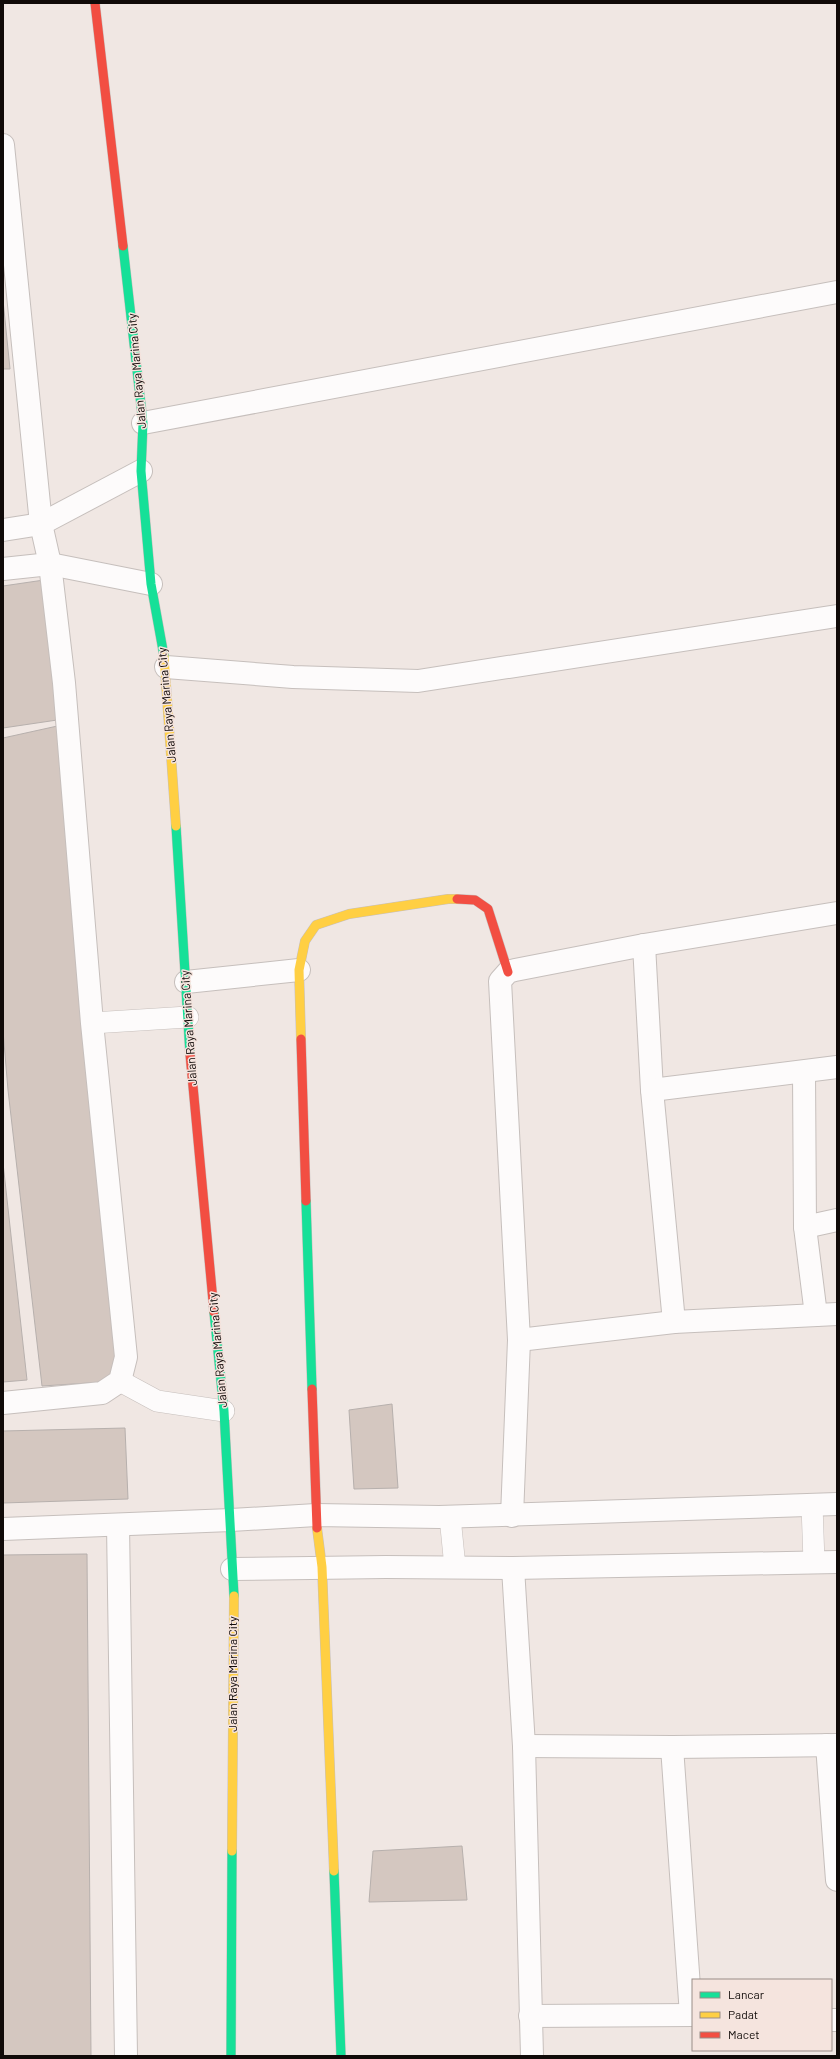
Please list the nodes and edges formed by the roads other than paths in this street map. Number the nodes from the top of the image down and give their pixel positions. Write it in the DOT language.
graph roads {
  1 [pos="95,3"];
  2 [pos="3,145"];
  3 [pos="837,292"];
  4 [pos="144,423"];
  5 [pos="141,471"];
  6 [pos="41,524"];
  7 [pos="3,530"];
  8 [pos="50,564"];
  9 [pos="3,570"];
  10 [pos="151,584"];
  11 [pos="837,616"];
  12 [pos="166,667"];
  13 [pos="837,913"];
  14 [pos="644,945"];
  15 [pos="299,970"];
  16 [pos="508,972"];
  17 [pos="186,982"];
  18 [pos="188,1017"];
  19 [pos="92,1023"];
  20 [pos="837,1067"];
  21 [pos="804,1073"];
  22 [pos="652,1090"];
  23 [pos="837,1220"];
  24 [pos="805,1227"];
  25 [pos="827,1314"];
  26 [pos="674,1322"];
  27 [pos="519,1340"];
  28 [pos="120,1381"];
  29 [pos="3,1403"];
  30 [pos="224,1411"];
  31 [pos="837,1504"];
  32 [pos="812,1505"];
  33 [pos="316,1515"];
  34 [pos="512,1516"];
  35 [pos="450,1517"];
  36 [pos="231,1520"];
  37 [pos="118,1525"];
  38 [pos="3,1529"];
  39 [pos="814,1562"];
  40 [pos="837,1562"];
  41 [pos="322,1567"];
  42 [pos="455,1567"];
  43 [pos="513,1568"];
  44 [pos="232,1569"];
  45 [pos="832,1745"];
  46 [pos="524,1746"];
  47 [pos="672,1747"];
  48 [pos="837,1880"];
  49 [pos="692,2015"];
  50 [pos="530,2016"];
  51 [pos="126,2056"];
  52 [pos="231,2056"];
  53 [pos="341,2056"];
  54 [pos="532,2056"];
  1 -- 4 [label="main road, Jalan Raya Marina City"];
  2 -- 6 [label="street"];
  3 -- 4 [label="street"];
  4 -- 5 [label="main road, Jalan Raya Marina City"];
  5 -- 6 [label="street"];
  5 -- 10 [label="main road, Jalan Raya Marina City"];
  6 -- 7 [label="street"];
  6 -- 8 [label="street"];
  8 -- 9 [label="street"];
  8 -- 10 [label="street"];
  8 -- 19 [label="street"];
  10 -- 12 [label="main road, Jalan Raya Marina City"];
  11 -- 12 [label="street"];
  12 -- 17 [label="main road, Jalan Raya Marina City"];
  13 -- 14 [label="street"];
  14 -- 16 [label="street"];
  14 -- 22 [label="street"];
  15 -- 16 [label="main road"];
  15 -- 17 [label="street"];
  15 -- 33 [label="main road"];
  16 -- 27 [label="street"];
  17 -- 18 [label="main road, Jalan Raya Marina City"];
  18 -- 19 [label="lane"];
  18 -- 30 [label="main road, Jalan Raya Marina City"];
  19 -- 28 [label="street"];
  20 -- 21 [label="street"];
  21 -- 22 [label="street"];
  21 -- 24 [label="street"];
  22 -- 26 [label="street"];
  23 -- 24 [label="street"];
  24 -- 25 [label="street"];
  25 -- 26 [label="street"];
  26 -- 27 [label="street"];
  27 -- 34 [label="street"];
  28 -- 29 [label="street"];
  28 -- 30 [label="lane"];
  30 -- 36 [label="main road, Jalan Raya Marina City"];
  31 -- 32 [label="street"];
  32 -- 34 [label="street"];
  32 -- 39 [label="lane"];
  33 -- 35 [label="street"];
  33 -- 36 [label="street"];
  33 -- 41 [label="main road"];
  34 -- 35 [label="street"];
  35 -- 42 [label="lane"];
  36 -- 37 [label="street"];
  36 -- 44 [label="main road, Jalan Raya Marina City"];
  37 -- 38 [label="street"];
  37 -- 51 [label="street"];
  39 -- 40 [label="street"];
  39 -- 43 [label="street"];
  41 -- 42 [label="street"];
  41 -- 44 [label="street"];
  41 -- 53 [label="main road"];
  42 -- 43 [label="street"];
  43 -- 46 [label="street"];
  44 -- 52 [label="main road, Jalan Raya Marina City"];
  45 -- 47 [label="street"];
  45 -- 48 [label="street"];
  46 -- 47 [label="street"];
  46 -- 50 [label="street"];
  47 -- 49 [label="street"];
  49 -- 50 [label="street"];
  50 -- 54 [label="street"];
}
